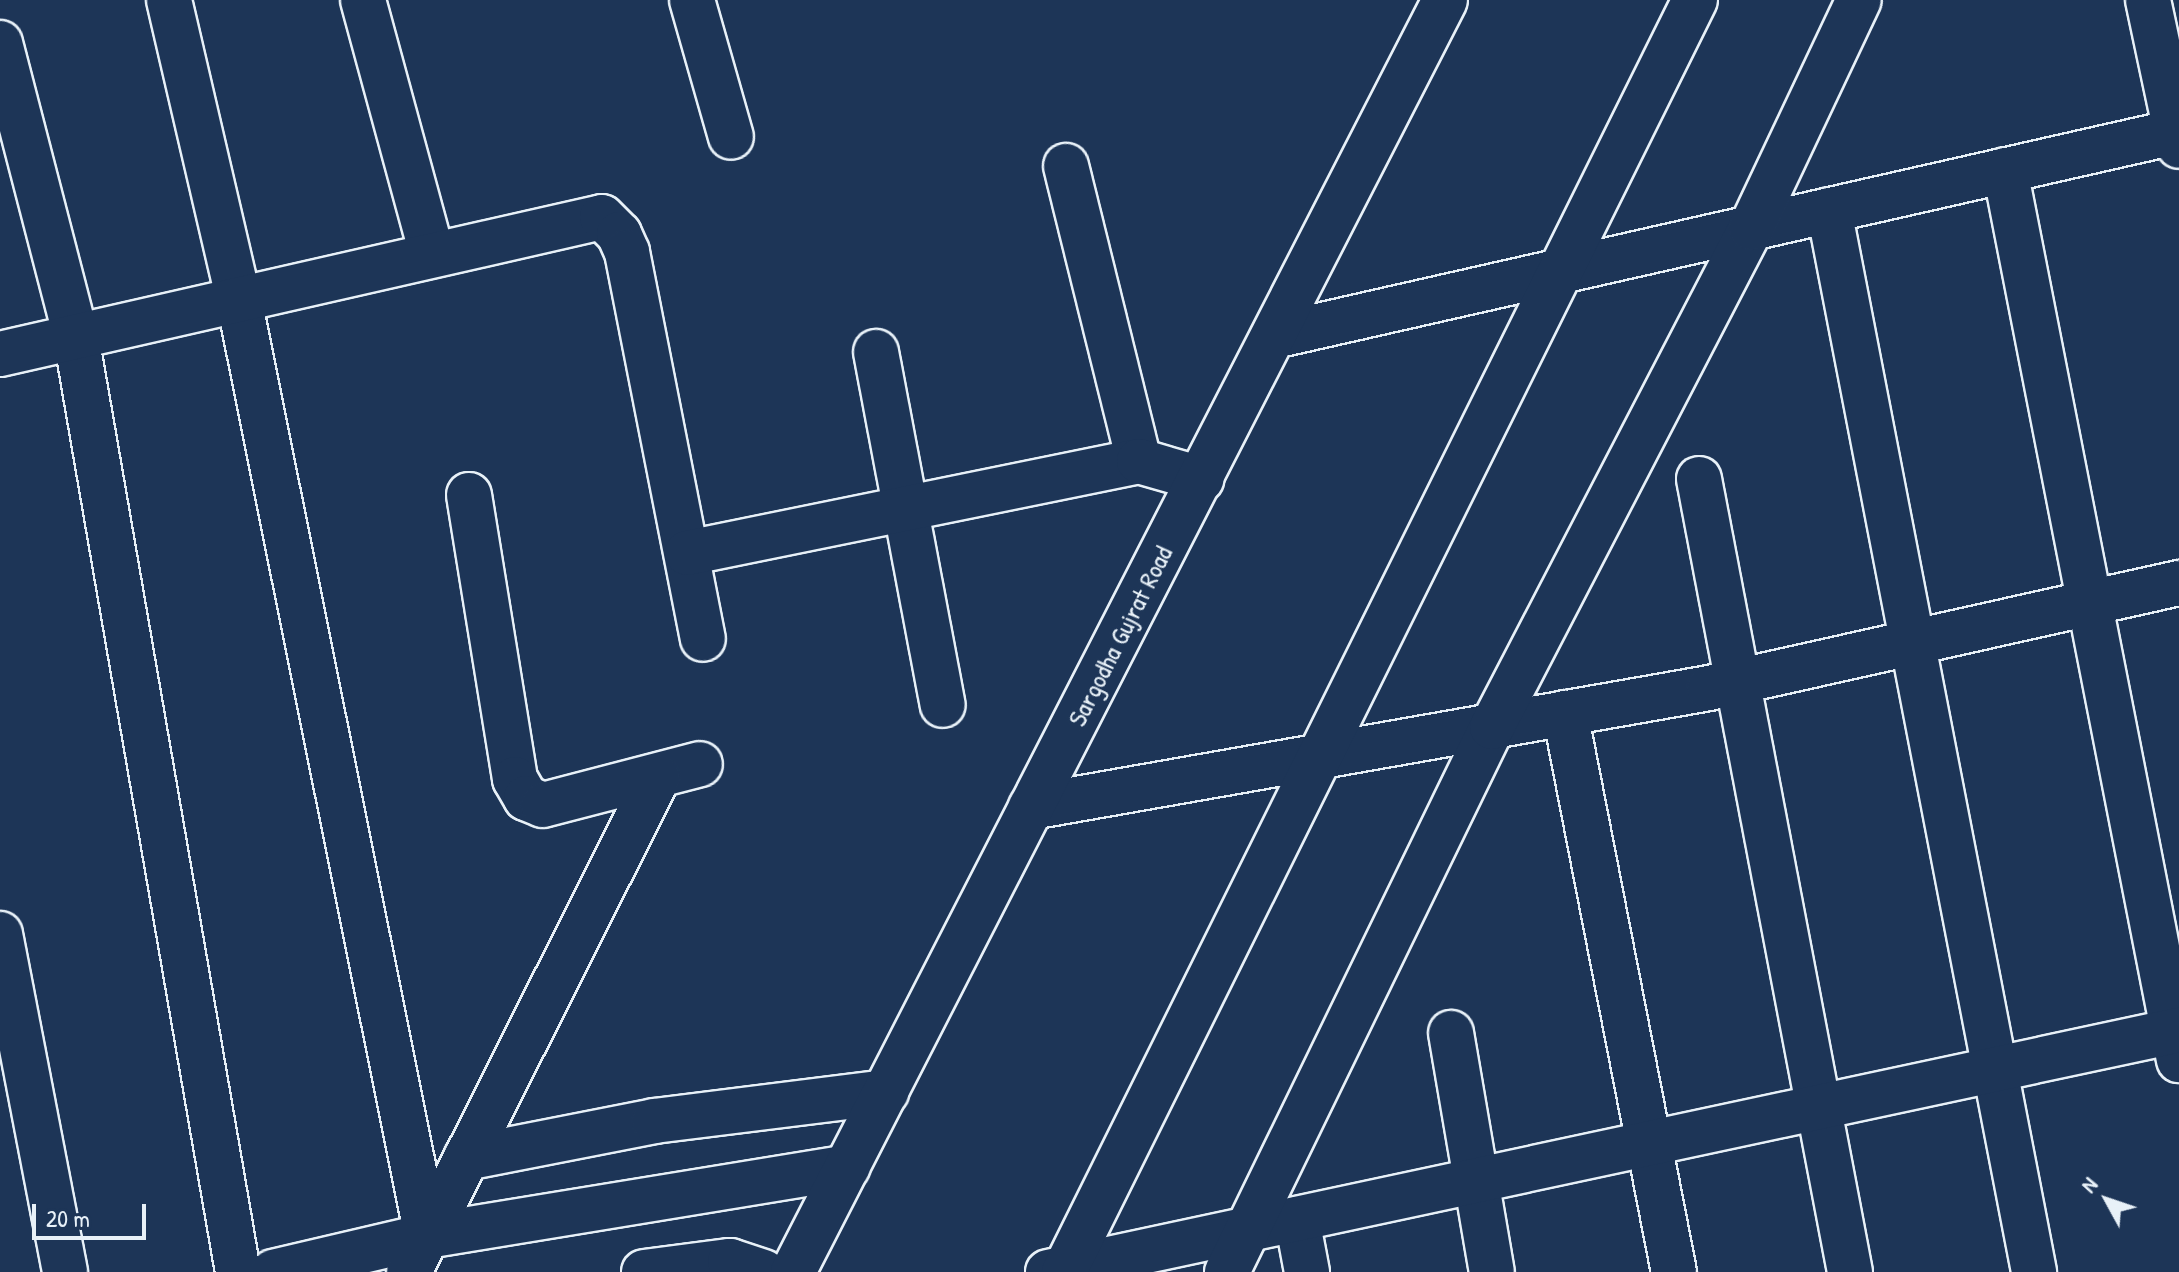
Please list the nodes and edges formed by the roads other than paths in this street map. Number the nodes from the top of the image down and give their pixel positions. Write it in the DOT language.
graph roads {
  1 [pos="169,0"];
  2 [pos="363,0"];
  3 [pos="692,0"];
  4 [pos="1445,0"];
  5 [pos="1695,0"];
  6 [pos="1859,0"];
  7 [pos="2148,0"];
  8 [pos="0,43"];
  9 [pos="2178,136"];
  10 [pos="731,137"];
  11 [pos="1066,166"];
  12 [pos="2005,170"];
  13 [pos="1829,210"];
  14 [pos="1751,228"];
  15 [pos="432,254"];
  16 [pos="1557,272"];
  17 [pos="239,300"];
  18 [pos="1274,336"];
  19 [pos="76,337"];
  20 [pos="876,352"];
  21 [pos="0,354"];
  22 [pos="1139,461"];
  23 [pos="1201,479"];
  24 [pos="1699,479"];
  25 [pos="469,495"];
  26 [pos="905,508"];
  27 [pos="687,553"];
  28 [pos="2179,583"];
  29 [pos="2088,604"];
  30 [pos="703,639"];
  31 [pos="1910,643"];
  32 [pos="1739,681"];
  33 [pos="943,705"];
  34 [pos="1565,713"];
  35 [pos="1492,727"];
  36 [pos="1317,757"];
  37 [pos="700,764"];
  38 [pos="658,777"];
  39 [pos="1031,807"];
  40 [pos="0,934"];
  41 [pos="1451,1033"];
  42 [pos="2177,1041"];
  43 [pos="1994,1070"];
  44 [pos="886,1092"];
  45 [pos="1819,1107"];
  46 [pos="1649,1144"];
  47 [pos="466,1158"];
  48 [pos="847,1167"];
  49 [pos="1475,1181"];
  50 [pos="1297,1219"];
  51 [pos="1249,1229"];
  52 [pos="418,1254"];
  53 [pos="1059,1271"];
  54 [pos="65,1272"];
  55 [pos="238,1272"];
  56 [pos="273,1272"];
  57 [pos="644,1272"];
  58 [pos="763,1272"];
  59 [pos="793,1272"];
  60 [pos="1227,1272"];
  61 [pos="1307,1272"];
  62 [pos="1492,1272"];
  63 [pos="1674,1272"];
  64 [pos="1850,1272"];
  65 [pos="2034,1272"];
  1 -- 17 [label="street"];
  2 -- 15 [label="street"];
  3 -- 10 [label="street"];
  4 -- 18 [label="street, Sargodha Gujrat Road"];
  5 -- 16 [label="street"];
  6 -- 14 [label="street"];
  7 -- 9 [label="street"];
  8 -- 19 [label="street"];
  9 -- 12 [label="street"];
  11 -- 22 [label="street"];
  12 -- 13 [label="street"];
  12 -- 29 [label="street"];
  13 -- 14 [label="street"];
  13 -- 31 [label="street"];
  14 -- 16 [label="street"];
  14 -- 35 [label="street"];
  15 -- 17 [label="street"];
  15 -- 27 [label="street"];
  16 -- 18 [label="street"];
  16 -- 36 [label="street"];
  17 -- 19 [label="street"];
  17 -- 52 [label="street"];
  18 -- 23 [label="street, Sargodha Gujrat Road"];
  19 -- 21 [label="street"];
  19 -- 55 [label="street"];
  20 -- 26 [label="street"];
  22 -- 23 [label="street"];
  22 -- 26 [label="street"];
  23 -- 39 [label="street, Sargodha Gujrat Road"];
  24 -- 32 [label="street"];
  25 -- 38 [label="street"];
  26 -- 27 [label="street"];
  26 -- 33 [label="street"];
  27 -- 30 [label="street"];
  28 -- 29 [label="street"];
  29 -- 31 [label="street"];
  29 -- 42 [label="street"];
  31 -- 32 [label="street"];
  31 -- 43 [label="street"];
  32 -- 34 [label="street"];
  32 -- 45 [label="street"];
  34 -- 35 [label="street"];
  34 -- 46 [label="street"];
  35 -- 36 [label="street"];
  35 -- 51 [label="street"];
  36 -- 39 [label="street"];
  36 -- 53 [label="street"];
  37 -- 38 [label="street"];
  38 -- 47 [label="street"];
  39 -- 44 [label="street, Sargodha Gujrat Road"];
  40 -- 54 [label="street"];
  41 -- 49 [label="street"];
  42 -- 43 [label="street"];
  43 -- 45 [label="street"];
  43 -- 65 [label="street"];
  44 -- 47 [label="street"];
  44 -- 48 [label="street, Sargodha Gujrat Road"];
  45 -- 46 [label="street"];
  45 -- 64 [label="street"];
  46 -- 49 [label="street"];
  46 -- 63 [label="street"];
  47 -- 52 [label="street"];
  48 -- 52 [label="street"];
  48 -- 59 [label="street, Sargodha Gujrat Road"];
  49 -- 50 [label="street"];
  49 -- 62 [label="street"];
  50 -- 51 [label="street"];
  50 -- 61 [label="street"];
  51 -- 53 [label="street"];
  51 -- 60 [label="street"];
  52 -- 56 [label="street"];
  57 -- 58 [label="street"];
}
